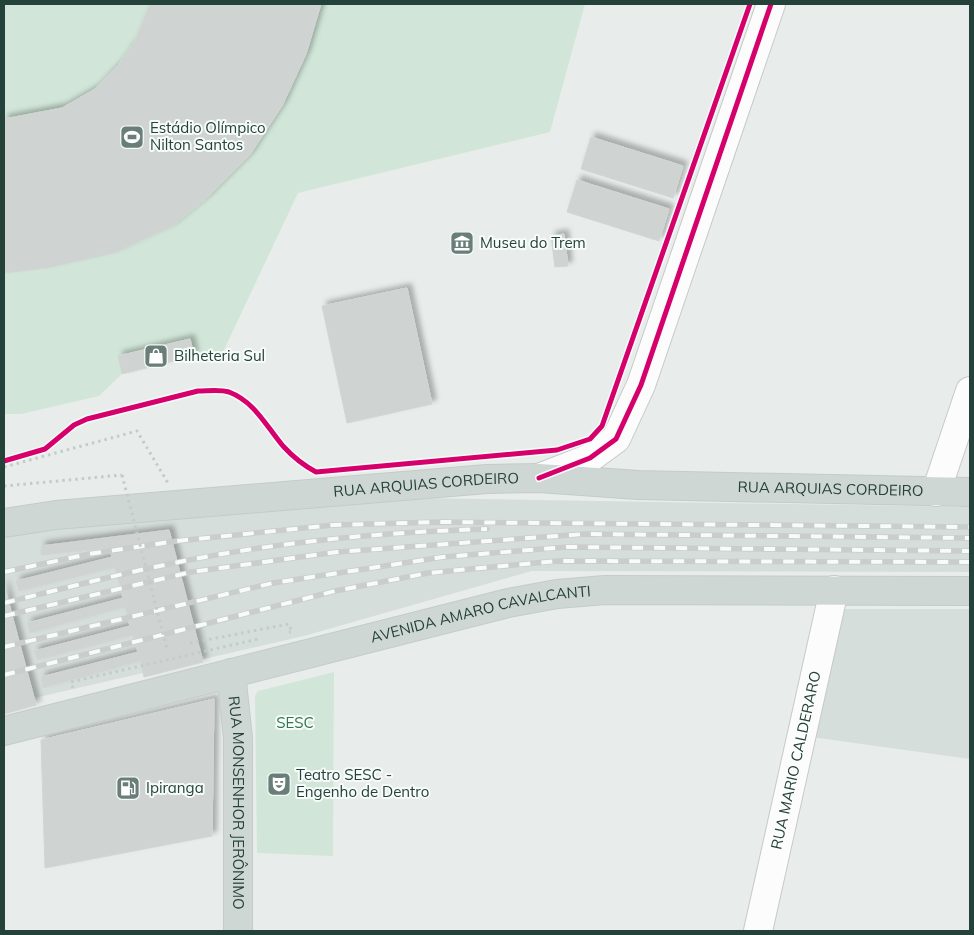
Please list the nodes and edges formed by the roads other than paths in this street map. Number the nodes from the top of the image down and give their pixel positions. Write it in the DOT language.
graph roads {
  1 [pos="771,4"];
  2 [pos="970,391"];
  3 [pos="539,478"];
  4 [pos="936,492"];
  5 [pos="970,492"];
  6 [pos="4,523"];
  7 [pos="834,590"];
  8 [pos="970,592"];
  9 [pos="231,673"];
  10 [pos="4,731"];
  11 [pos="238,931"];
  12 [pos="758,931"];
  1 -- 3 [label="street"];
  2 -- 4 [label="street"];
  3 -- 4 [label="main road, RUA ARQUIAS CORDEIRO"];
  3 -- 6 [label="main road, RUA ARQUIAS CORDEIRO"];
  4 -- 5 [label="main road, RUA ARQUIAS CORDEIRO"];
  7 -- 8 [label="main road, AVENIDA AMARO CAVALCANTI"];
  7 -- 9 [label="main road, AVENIDA AMARO CAVALCANTI"];
  7 -- 12 [label="street, RUA MARIO CALDERARO"];
  9 -- 10 [label="main road, AVENIDA AMARO CAVALCANTI"];
  9 -- 11 [label="main road, RUA MONSENHOR JERÔNIMO"];
}
